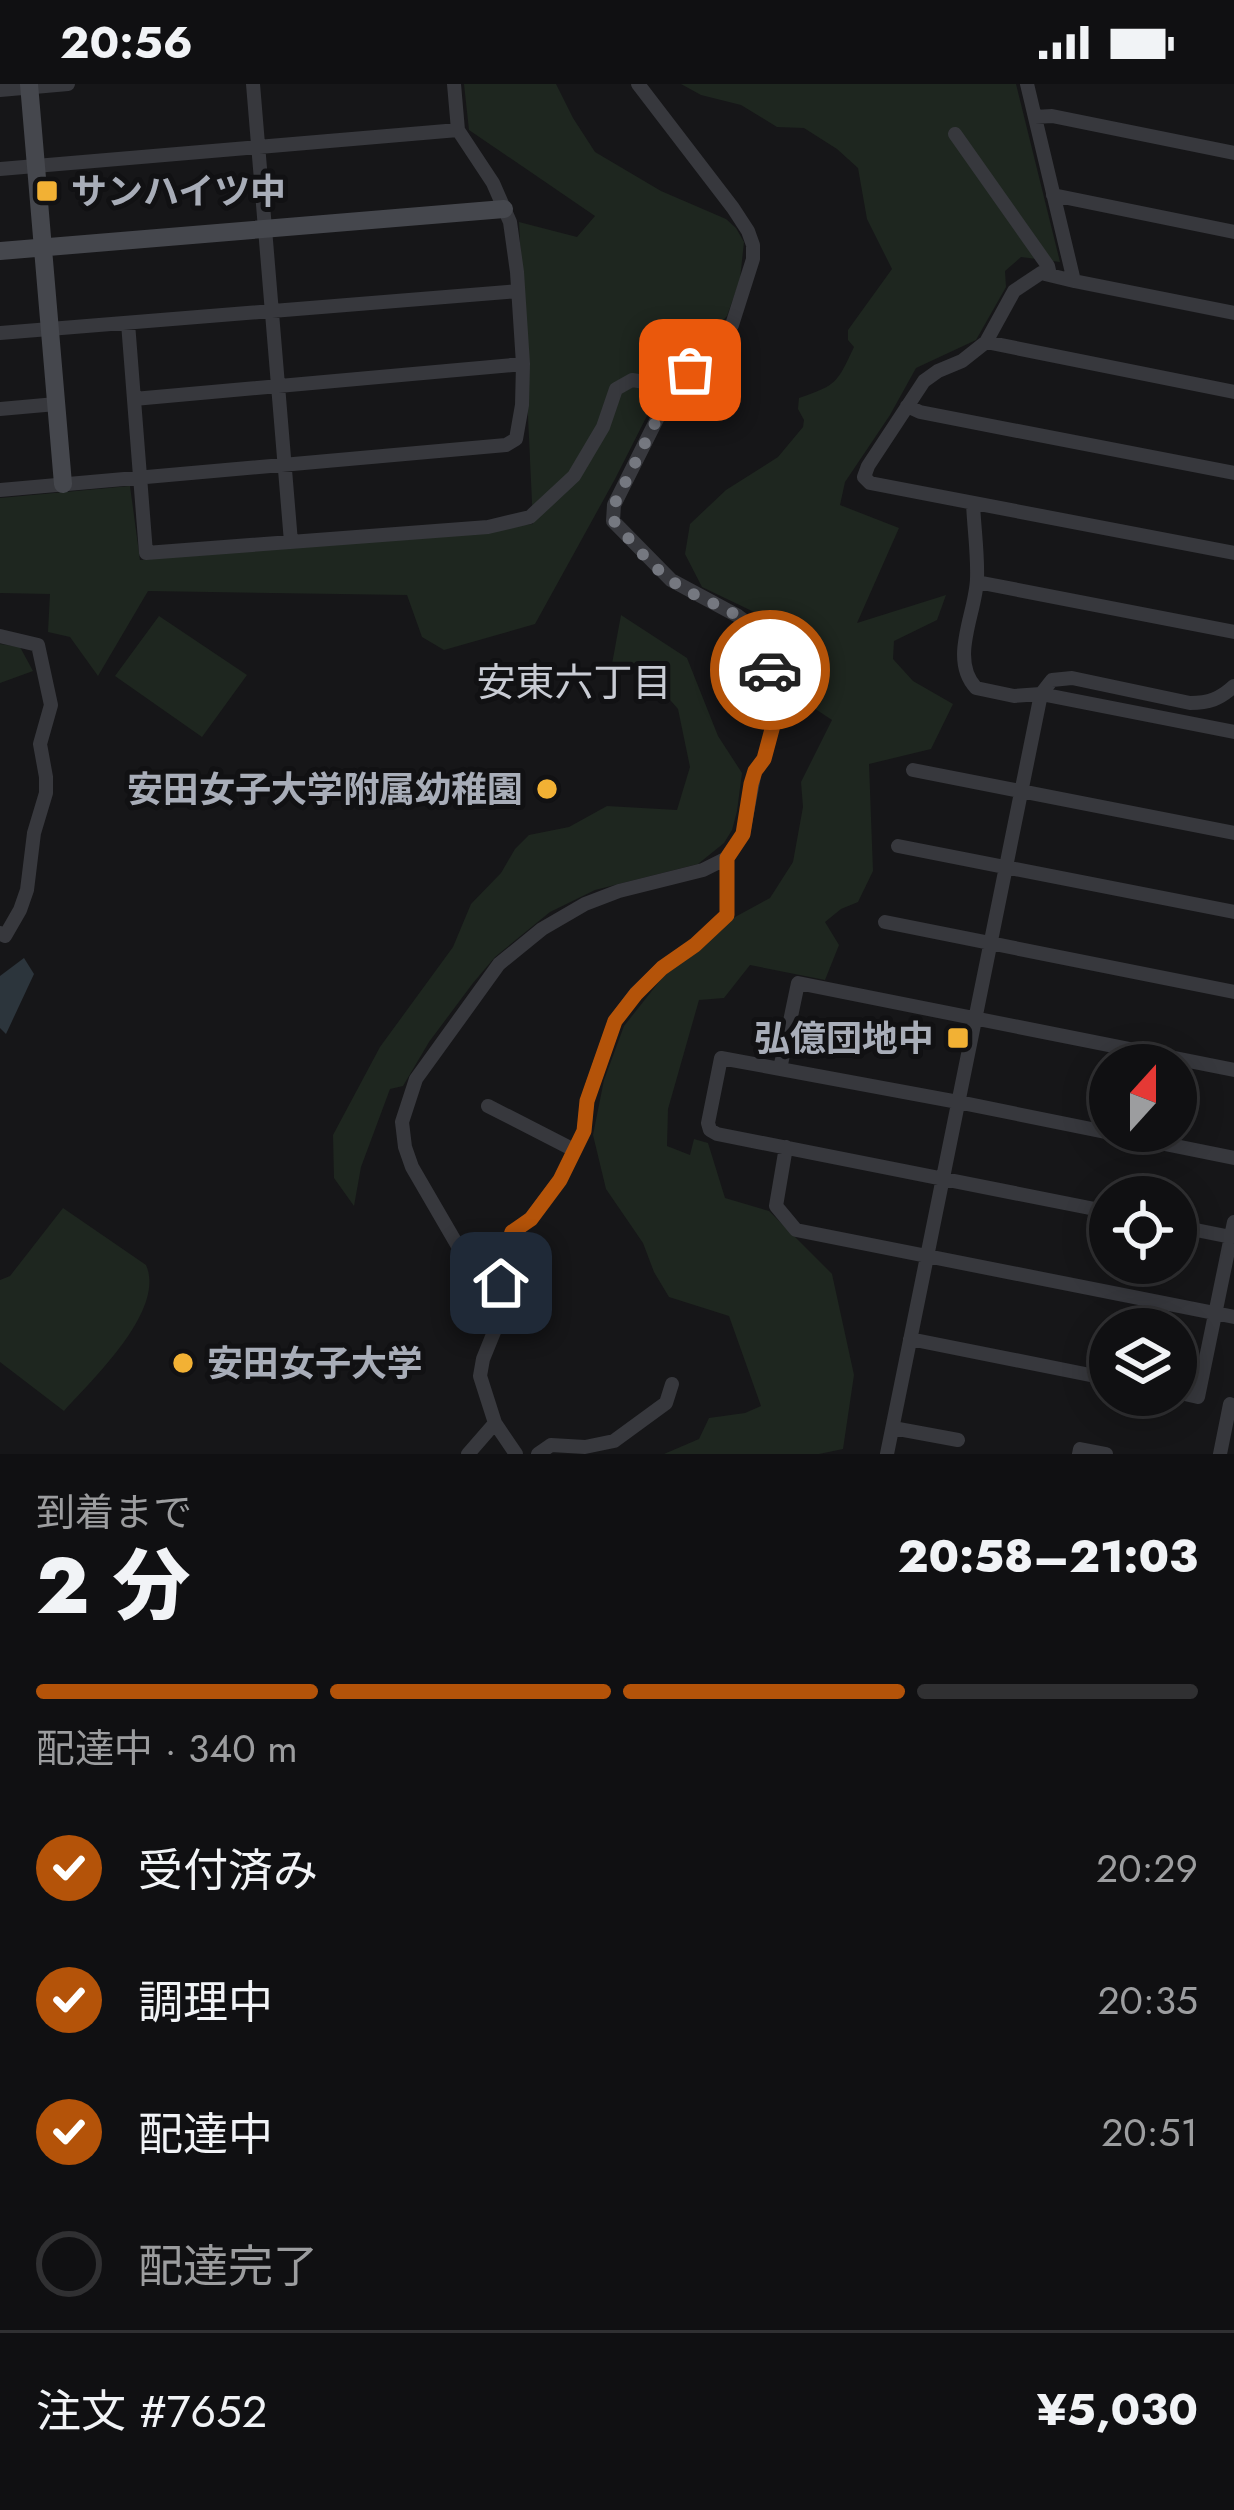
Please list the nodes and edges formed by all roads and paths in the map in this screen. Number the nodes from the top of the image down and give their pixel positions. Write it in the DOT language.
graph roads {
  1 [pos="68,84"];
  2 [pos="253,84"];
  3 [pos="454,84"];
  4 [pos="638,84"];
  5 [pos="1028,84"];
  6 [pos="29,86"];
  7 [pos="0,90"];
  8 [pos="1035,117"];
  9 [pos="458,130"];
  10 [pos="955,134"];
  11 [pos="259,147"];
  12 [pos="1234,153"];
  13 [pos="36,166"];
  14 [pos="0,169"];
  15 [pos="1053,195"];
  16 [pos="504,209"];
  17 [pos="266,228"];
  18 [pos="1234,232"];
  19 [pos="43,247"];
  20 [pos="0,251"];
  21 [pos="1050,275"];
  22 [pos="1075,281"];
  23 [pos="518,290"];
  24 [pos="273,311"];
  25 [pos="1234,313"];
  26 [pos="128,323"];
  27 [pos="50,329"];
  28 [pos="0,333"];
  29 [pos="986,342"];
  30 [pos="523,364"];
  31 [pos="279,386"];
  32 [pos="677,387"];
  33 [pos="1234,392"];
  34 [pos="134,398"];
  35 [pos="56,404"];
  36 [pos="907,406"];
  37 [pos="0,409"];
  38 [pos="286,464"];
  39 [pos="1234,473"];
  40 [pos="140,477"];
  41 [pos="63,484"];
  42 [pos="0,490"];
  43 [pos="973,503"];
  44 [pos="291,542"];
  45 [pos="1234,553"];
  46 [pos="977,582"];
  47 [pos="1234,632"];
  48 [pos="0,636"];
  49 [pos="1234,686"];
  50 [pos="1041,694"];
  51 [pos="1234,732"];
  52 [pos="913,770"];
  53 [pos="1021,791"];
  54 [pos="1234,833"];
  55 [pos="898,846"];
  56 [pos="727,858"];
  57 [pos="1006,866"];
  58 [pos="1234,912"];
  59 [pos="885,922"];
  60 [pos="0,933"];
  61 [pos="990,943"];
  62 [pos="1234,992"];
  63 [pos="975,1019"];
  64 [pos="781,1069"];
  65 [pos="1234,1070"];
  66 [pos="958,1102"];
  67 [pos="488,1106"];
  68 [pos="786,1147"];
  69 [pos="574,1150"];
  70 [pos="1234,1157"];
  71 [pos="943,1178"];
  72 [pos="1089,1208"];
  73 [pos="1197,1228"];
  74 [pos="1232,1230"];
  75 [pos="927,1255"];
  76 [pos="495,1310"];
  77 [pos="1216,1313"];
  78 [pos="1234,1317"];
  79 [pos="910,1339"];
  80 [pos="1089,1375"];
  81 [pos="672,1384"];
  82 [pos="1198,1397"];
  83 [pos="1232,1404"];
  84 [pos="495,1423"];
  85 [pos="892,1428"];
  86 [pos="958,1440"];
  87 [pos="468,1454"];
  88 [pos="516,1454"];
  89 [pos="538,1454"];
  90 [pos="887,1454"];
  91 [pos="1079,1454"];
  92 [pos="1106,1454"];
  93 [pos="1220,1454"];
  1 -- 6 [label="street"];
  2 -- 11 [label="street"];
  3 -- 9 [label="street"];
  4 -- 32 [label="street"];
  5 -- 8 [label="street"];
  6 -- 7 [label="street"];
  6 -- 13 [label="street"];
  8 -- 12 [label="street"];
  8 -- 15 [label="street"];
  9 -- 11 [label="street"];
  9 -- 16 [label="street"];
  10 -- 21 [label="street"];
  11 -- 13 [label="street"];
  11 -- 17 [label="street"];
  13 -- 14 [label="street"];
  13 -- 19 [label="street"];
  15 -- 18 [label="street"];
  15 -- 22 [label="street"];
  16 -- 17 [label="street"];
  16 -- 23 [label="street"];
  17 -- 19 [label="street"];
  17 -- 24 [label="street"];
  19 -- 20 [label="street"];
  19 -- 27 [label="street"];
  21 -- 22 [label="street"];
  21 -- 29 [label="street"];
  22 -- 25 [label="street"];
  23 -- 24 [label="street"];
  23 -- 30 [label="street"];
  24 -- 26 [label="street"];
  24 -- 31 [label="street"];
  26 -- 27 [label="street"];
  26 -- 34 [label="street"];
  27 -- 28 [label="street"];
  27 -- 35 [label="street"];
  29 -- 33 [label="street"];
  29 -- 36 [label="street"];
  30 -- 31 [label="street"];
  30 -- 38 [label="street"];
  31 -- 34 [label="street"];
  31 -- 38 [label="street"];
  32 -- 44 [label="street"];
  32 -- 56 [label="street"];
  34 -- 40 [label="street"];
  35 -- 37 [label="street"];
  35 -- 41 [label="street"];
  36 -- 39 [label="street"];
  36 -- 43 [label="street"];
  38 -- 40 [label="street"];
  38 -- 44 [label="street"];
  40 -- 41 [label="street"];
  40 -- 44 [label="street"];
  41 -- 42 [label="street"];
  43 -- 45 [label="street"];
  43 -- 46 [label="street"];
  46 -- 47 [label="street"];
  46 -- 50 [label="street"];
  48 -- 60 [label="street"];
  49 -- 50 [label="street"];
  50 -- 51 [label="street"];
  50 -- 53 [label="street"];
  52 -- 53 [label="street"];
  53 -- 54 [label="street"];
  53 -- 57 [label="street"];
  55 -- 57 [label="street"];
  56 -- 69 [label="street"];
  56 -- 76 [label="street"];
  57 -- 58 [label="street"];
  57 -- 61 [label="street"];
  59 -- 61 [label="street"];
  61 -- 62 [label="street"];
  61 -- 63 [label="street"];
  63 -- 64 [label="street"];
  63 -- 65 [label="street"];
  63 -- 66 [label="street"];
  64 -- 66 [label="street"];
  64 -- 68 [label="street"];
  66 -- 70 [label="street"];
  66 -- 71 [label="street"];
  67 -- 69 [label="street"];
  68 -- 71 [label="street"];
  68 -- 75 [label="street"];
  69 -- 76 [label="street"];
  71 -- 72 [label="street"];
  71 -- 75 [label="street"];
  73 -- 74 [label="street"];
  74 -- 77 [label="street"];
  75 -- 77 [label="street"];
  75 -- 79 [label="street"];
  76 -- 84 [label="street"];
  77 -- 78 [label="street"];
  77 -- 82 [label="street"];
  79 -- 80 [label="street"];
  79 -- 85 [label="street"];
  81 -- 89 [label="street"];
  82 -- 83 [label="street"];
  83 -- 93 [label="street"];
  84 -- 87 [label="street"];
  84 -- 88 [label="street"];
  85 -- 86 [label="street"];
  85 -- 90 [label="street"];
  91 -- 92 [label="street"];
}
